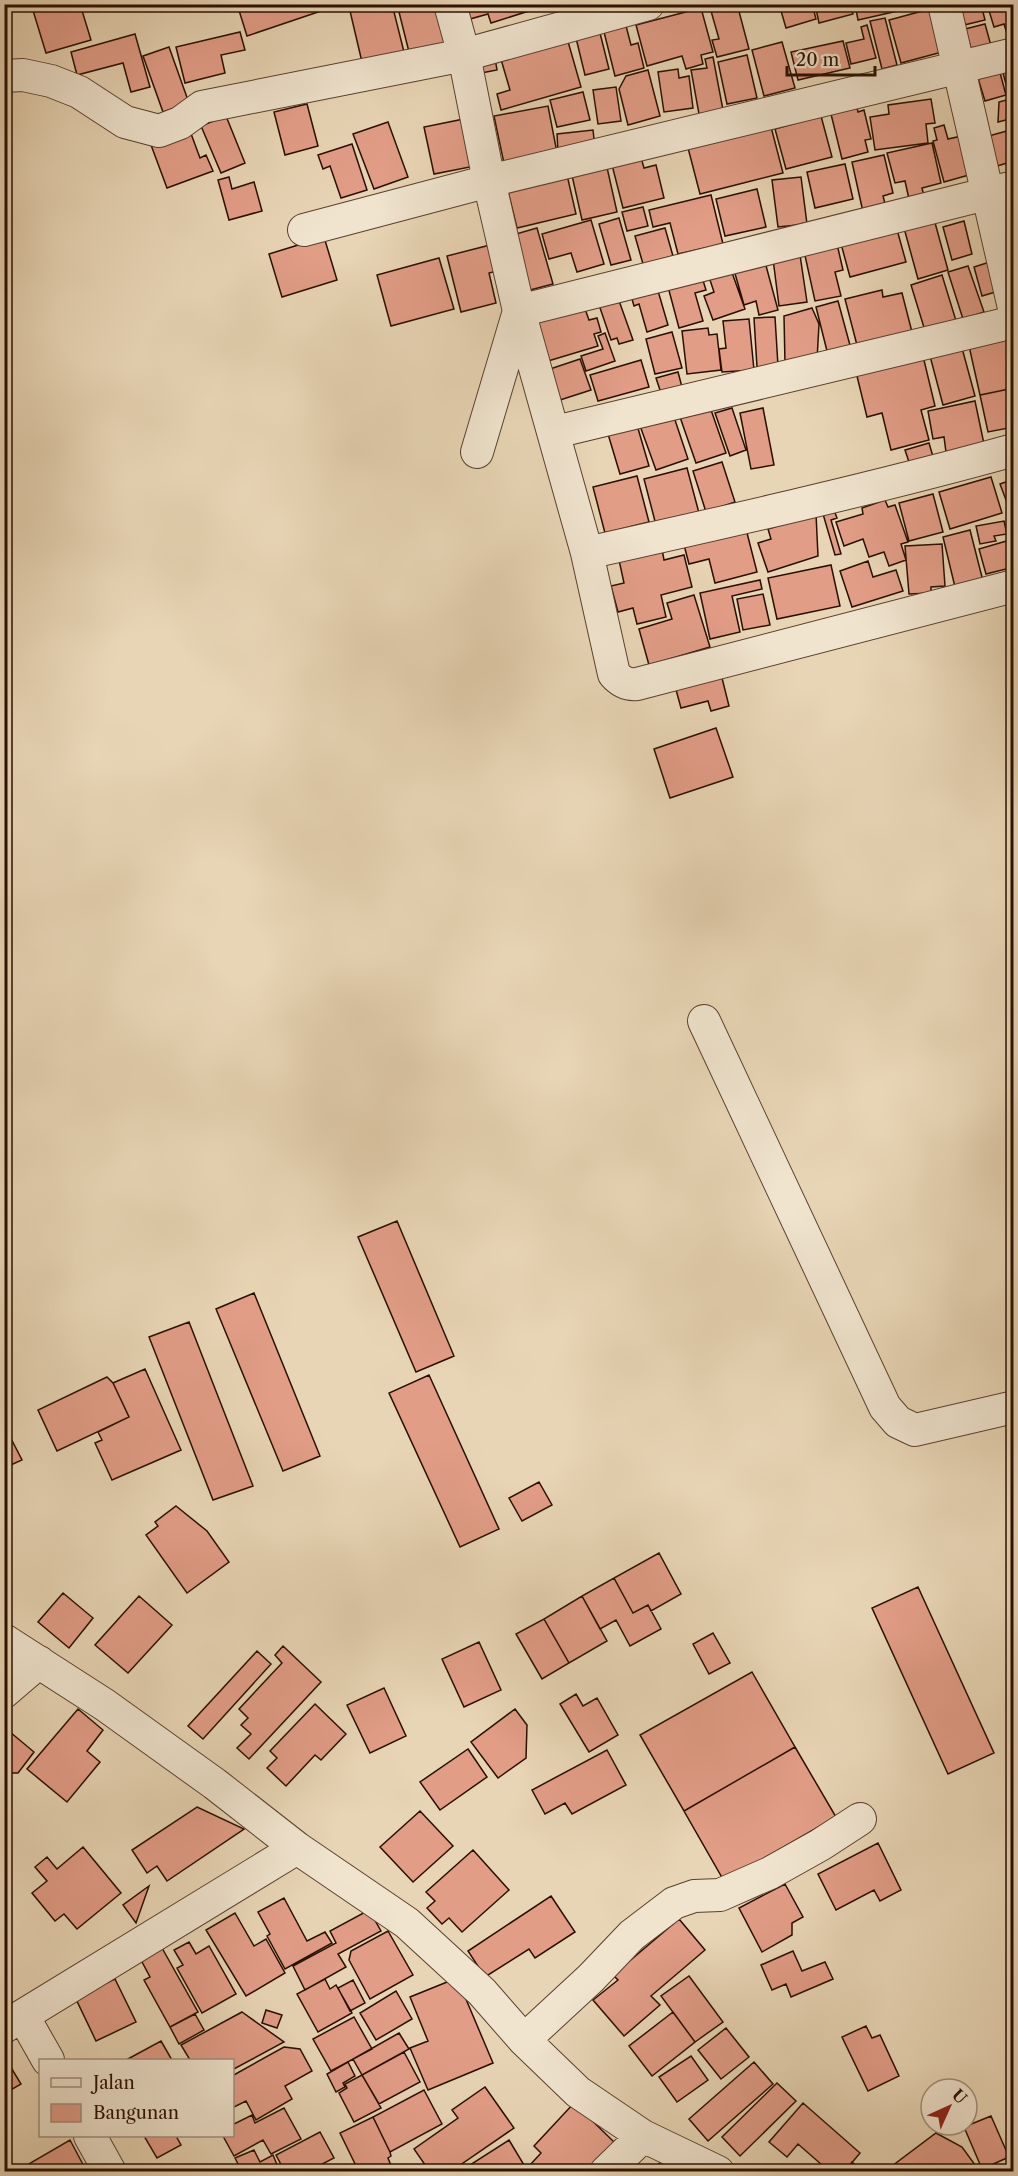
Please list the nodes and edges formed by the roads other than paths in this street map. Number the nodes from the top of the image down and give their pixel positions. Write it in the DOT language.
graph roads {
  1 [pos="450,4"];
  2 [pos="648,4"];
  3 [pos="944,4"];
  4 [pos="1014,54"];
  5 [pos="464,55"];
  6 [pos="959,68"];
  7 [pos="4,76"];
  8 [pos="489,181"];
  9 [pos="1001,190"];
  10 [pos="304,230"];
  11 [pos="1014,308"];
  12 [pos="519,311"];
  13 [pos="1014,322"];
  14 [pos="555,432"];
  15 [pos="1014,450"];
  16 [pos="477,452"];
  17 [pos="588,553"];
  18 [pos="1014,586"];
  19 [pos="704,1021"];
  20 [pos="1014,1407"];
  21 [pos="4,1640"];
  22 [pos="39,1662"];
  23 [pos="4,1692"];
  24 [pos="860,1819"];
  25 [pos="297,1848"];
  26 [pos="14,2021"];
  27 [pos="524,2040"];
  28 [pos="46,2059"];
  29 [pos="643,2136"];
  30 [pos="91,2137"];
  31 [pos="110,2172"];
  32 [pos="606,2172"];
  33 [pos="718,2172"];
  1 -- 5 [label="street"];
  2 -- 5 [label="street"];
  3 -- 6 [label="street"];
  4 -- 6 [label="street"];
  5 -- 7 [label="street"];
  5 -- 8 [label="street"];
  6 -- 8 [label="street"];
  6 -- 9 [label="street"];
  8 -- 10 [label="street"];
  8 -- 12 [label="street"];
  9 -- 11 [label="street"];
  9 -- 12 [label="street"];
  12 -- 14 [label="street"];
  12 -- 16 [label="street"];
  13 -- 14 [label="street"];
  14 -- 17 [label="street"];
  15 -- 17 [label="street"];
  17 -- 18 [label="street"];
  19 -- 20 [label="street"];
  21 -- 22 [label="street"];
  22 -- 23 [label="street"];
  22 -- 25 [label="street"];
  24 -- 27 [label="street"];
  25 -- 26 [label="street"];
  25 -- 27 [label="street"];
  26 -- 28 [label="street"];
  27 -- 29 [label="street"];
  29 -- 32 [label="street"];
  29 -- 33 [label="street"];
  30 -- 31 [label="street"];
}
